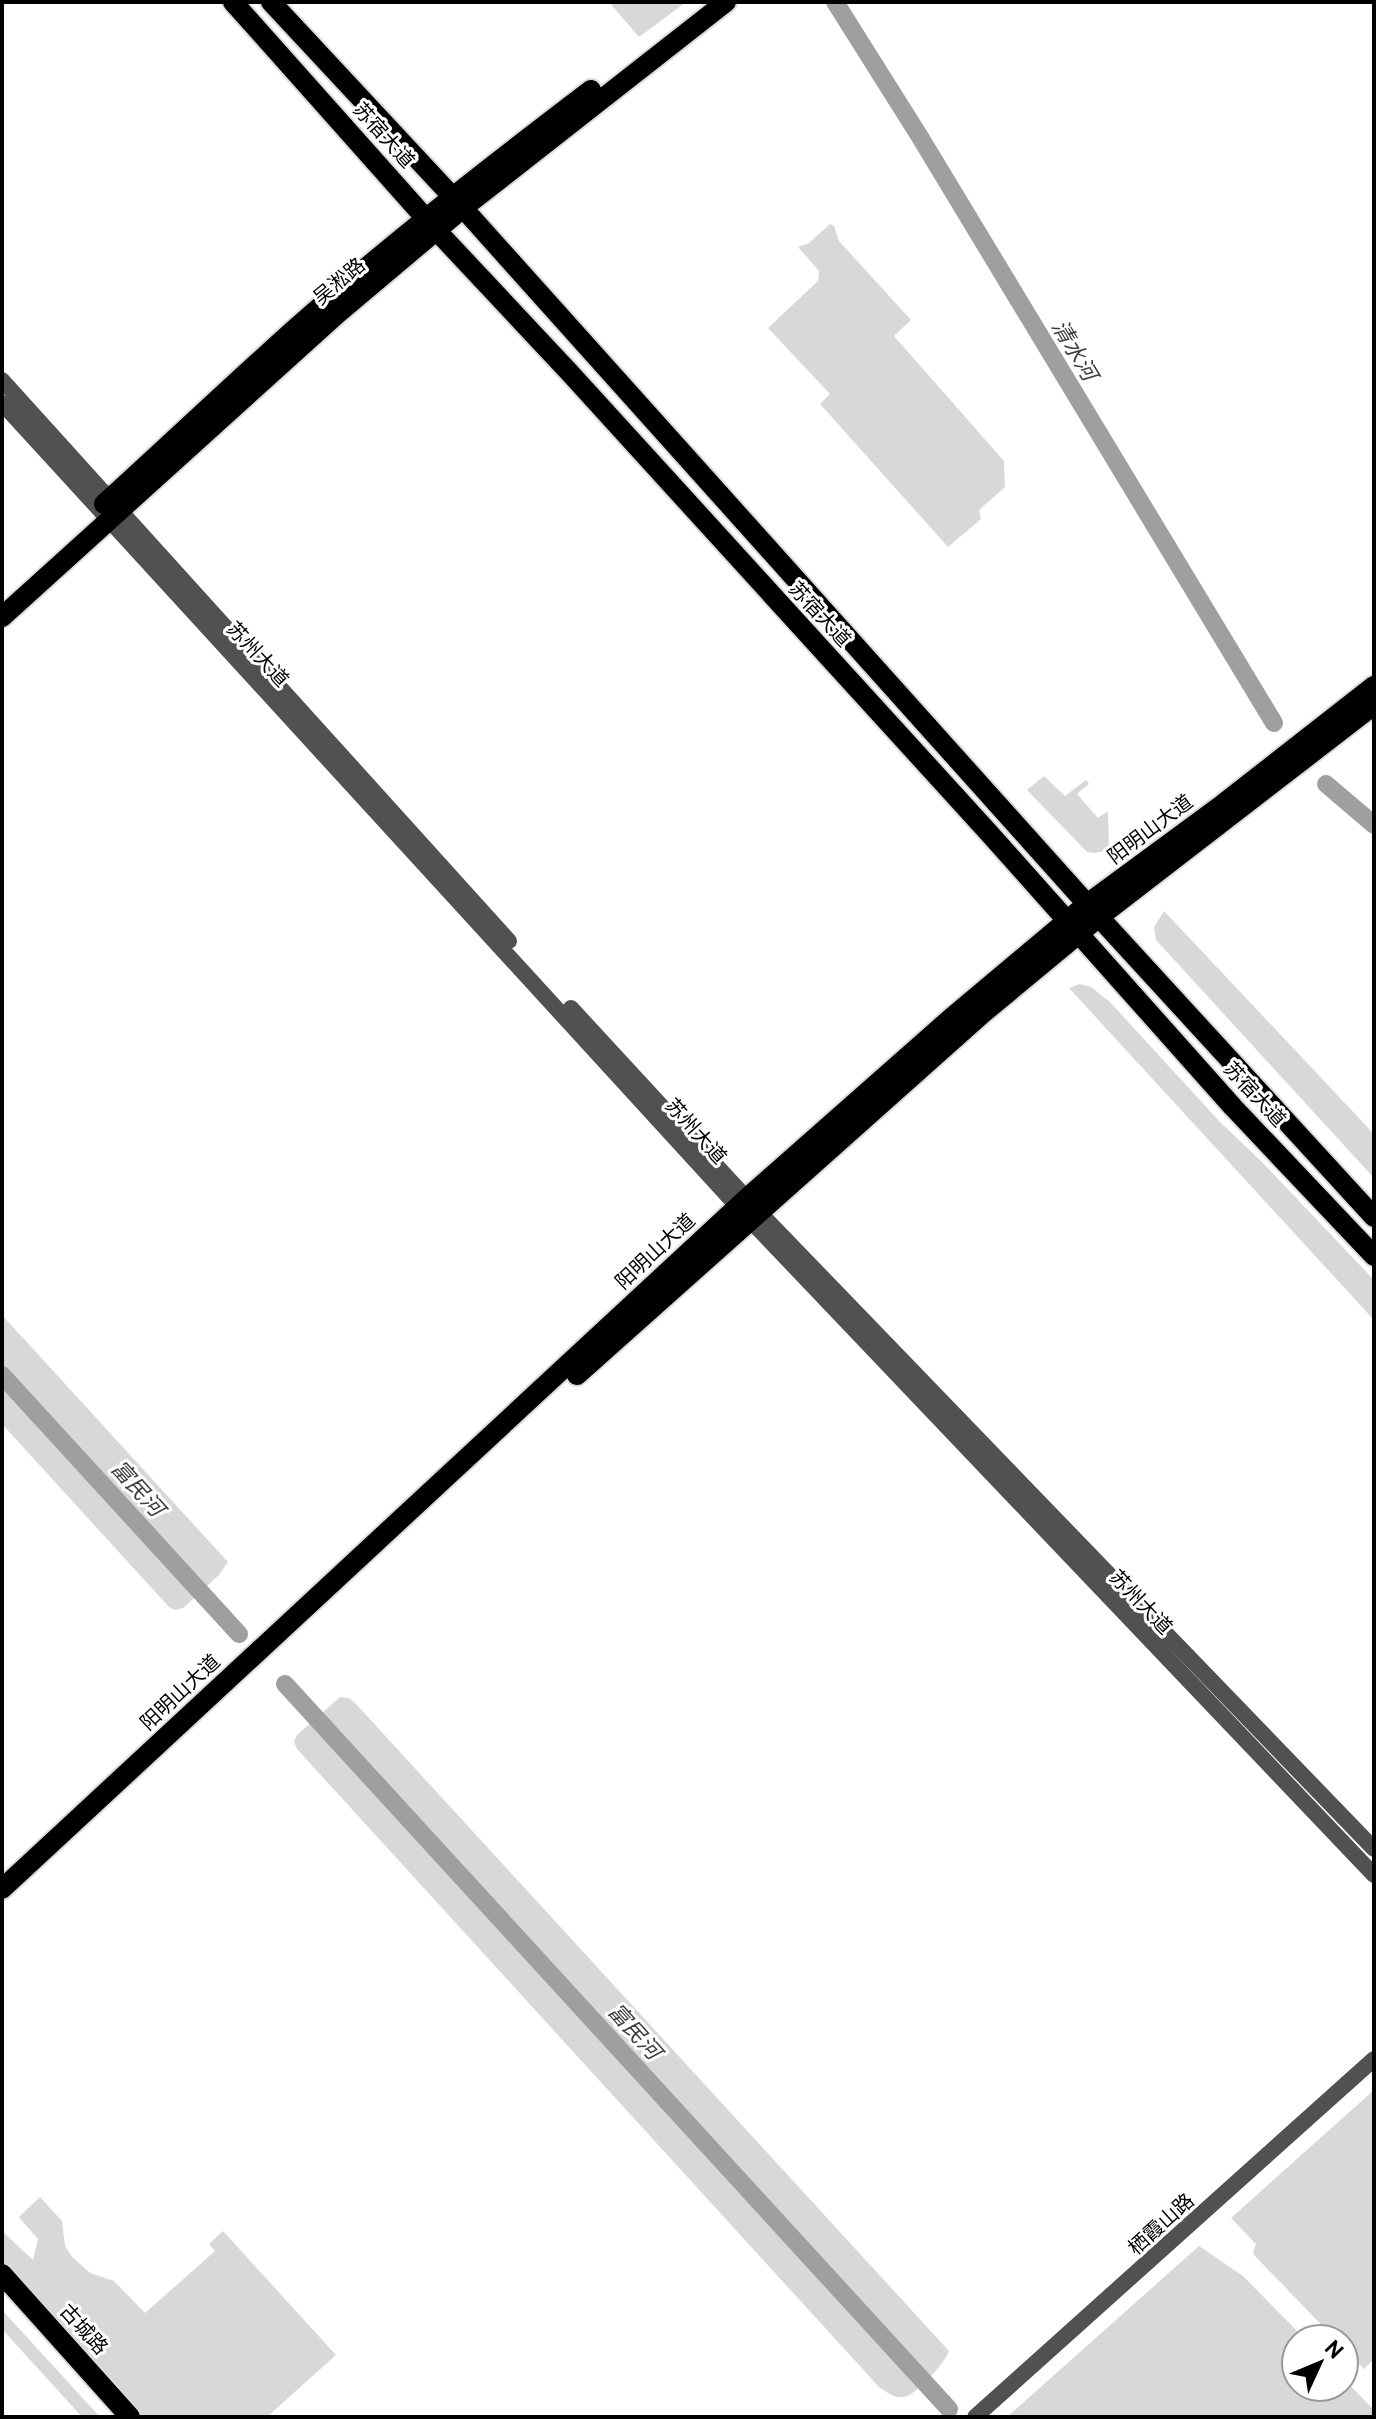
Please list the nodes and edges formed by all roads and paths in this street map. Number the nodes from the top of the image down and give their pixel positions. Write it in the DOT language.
graph roads {
  1 [pos="233,2"];
  2 [pos="271,2"];
  3 [pos="705,2"];
  4 [pos="726,2"];
  5 [pos="458,202"];
  6 [pos="431,224"];
  7 [pos="2,380"];
  8 [pos="2,403"];
  9 [pos="108,510"];
  10 [pos="2,598"];
  11 [pos="2,617"];
  12 [pos="1374,686"];
  13 [pos="1374,705"];
  14 [pos="1093,911"];
  15 [pos="1072,928"];
  16 [pos="748,1209"];
  17 [pos="1374,1217"];
  18 [pos="1374,1256"];
  19 [pos="1374,1849"];
  20 [pos="1374,1875"];
  21 [pos="2,1889"];
  22 [pos="2,1907"];
  23 [pos="1374,2059"];
  24 [pos="2,2274"];
  25 [pos="2,2290"];
  26 [pos="116,2417"];
  27 [pos="130,2417"];
  28 [pos="975,2417"];
  1 -- 6 [label="main road, 苏宿大道"];
  2 -- 5 [label="main road, 苏宿大道"];
  3 -- 5 [label="main road, 吴淞路"];
  4 -- 5 [label="main road, 吴淞路"];
  5 -- 6 [label="main road, 吴淞路"];
  5 -- 14 [label="main road, 苏宿大道"];
  6 -- 9 [label="main road, 吴淞路"];
  6 -- 15 [label="main road, 苏宿大道"];
  7 -- 9 [label="street, 苏州大道"];
  8 -- 9 [label="street, 苏州大道"];
  9 -- 10 [label="main road, 吴淞路"];
  9 -- 11 [label="main road, 吴淞路"];
  9 -- 16 [label="street, 苏州大道"];
  12 -- 14 [label="main road, 阳明山大道"];
  13 -- 14 [label="main road, 阳明山大道"];
  14 -- 15 [label="main road, 阳明山大道"];
  14 -- 17 [label="main road, 苏宿大道"];
  15 -- 16 [label="main road, 阳明山大道"];
  15 -- 18 [label="main road, 苏宿大道"];
  16 -- 19 [label="street, 苏州大道"];
  16 -- 20 [label="street, 苏州大道"];
  16 -- 21 [label="main road, 阳明山大道"];
  16 -- 22 [label="main road, 阳明山大道"];
  23 -- 28 [label="street, 栖霞山路"];
  24 -- 27 [label="main road, 古城路"];
  25 -- 26 [label="main road, 古城路"];
}
